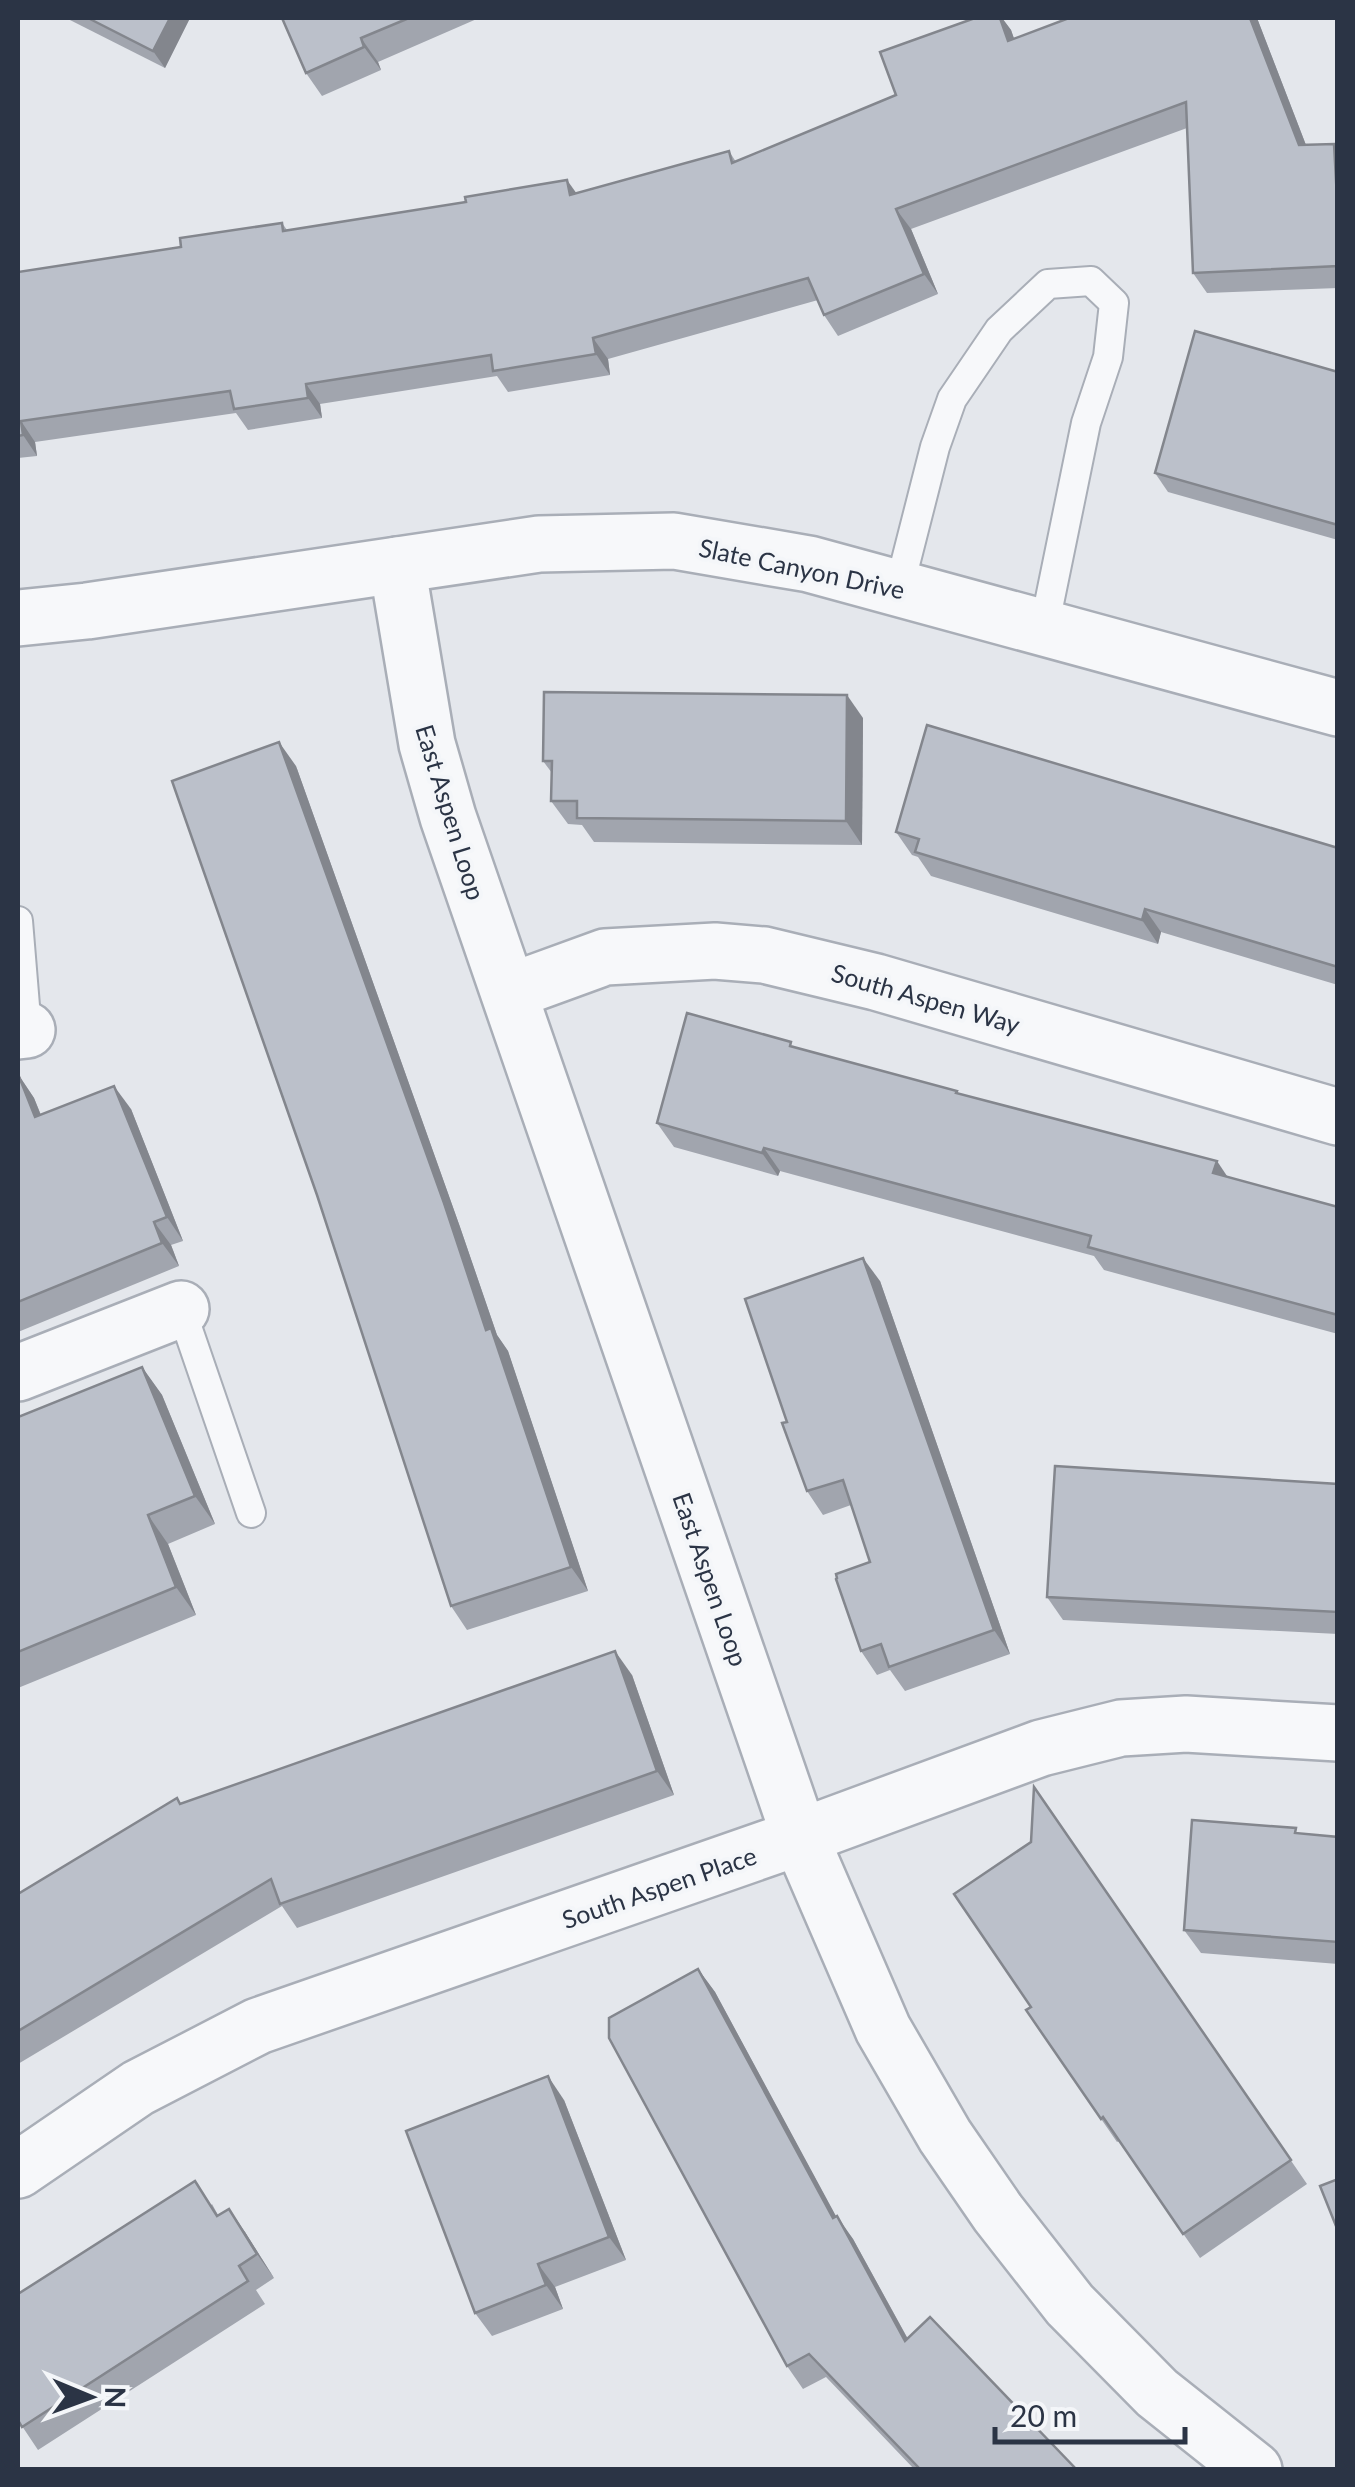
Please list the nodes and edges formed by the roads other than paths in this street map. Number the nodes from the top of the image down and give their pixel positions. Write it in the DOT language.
graph roads {
  1 [pos="397,565"];
  2 [pos="899,588"];
  3 [pos="18,618"];
  4 [pos="1044,628"];
  5 [pos="1338,708"];
  6 [pos="18,921"];
  7 [pos="509,992"];
  8 [pos="22,1030"];
  9 [pos="1338,1117"];
  10 [pos="181,1309"];
  11 [pos="18,1374"];
  12 [pos="251,1513"];
  13 [pos="1338,1733"];
  14 [pos="800,1837"];
  15 [pos="18,2170"];
  16 [pos="1254,2470"];
  1 -- 2 [label="street, Slate Canyon Drive"];
  1 -- 3 [label="street, Slate Canyon Drive"];
  1 -- 7 [label="street, East Aspen Loop"];
  2 -- 4 [label="street, Slate Canyon Drive"];
  2 -- 4 [label="lane"];
  4 -- 5 [label="street, Slate Canyon Drive"];
  6 -- 8 [label="lane"];
  7 -- 9 [label="street, South Aspen Way"];
  7 -- 14 [label="street, East Aspen Loop"];
  10 -- 11 [label="street"];
  10 -- 12 [label="lane"];
  13 -- 14 [label="street, South Aspen Place"];
  14 -- 15 [label="street, South Aspen Place"];
  14 -- 16 [label="street, East Aspen Loop"];
}
